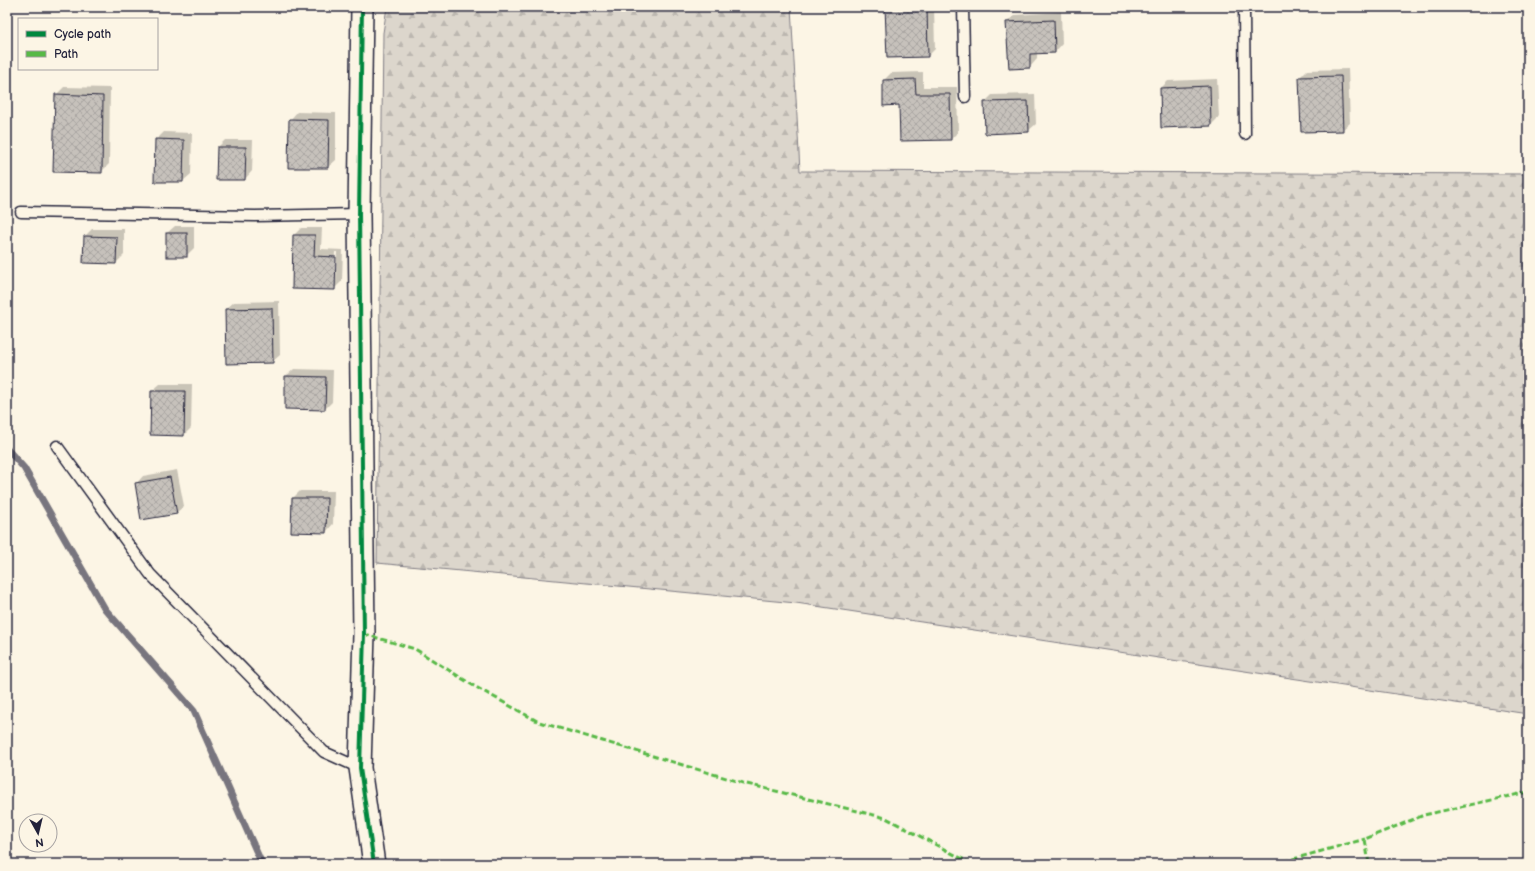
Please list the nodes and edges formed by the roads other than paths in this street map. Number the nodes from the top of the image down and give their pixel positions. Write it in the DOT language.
graph roads {
  1 [pos="362,7"];
  2 [pos="963,7"];
  3 [pos="1244,7"];
  4 [pos="965,97"];
  5 [pos="1245,134"];
  6 [pos="21,212"];
  7 [pos="359,214"];
  8 [pos="57,446"];
  9 [pos="360,768"];
  10 [pos="374,864"];
  1 -- 7 [label="street"];
  2 -- 4 [label="lane"];
  3 -- 5 [label="lane"];
  6 -- 7 [label="lane"];
  7 -- 9 [label="street"];
  8 -- 9 [label="lane"];
  9 -- 10 [label="street"];
}
